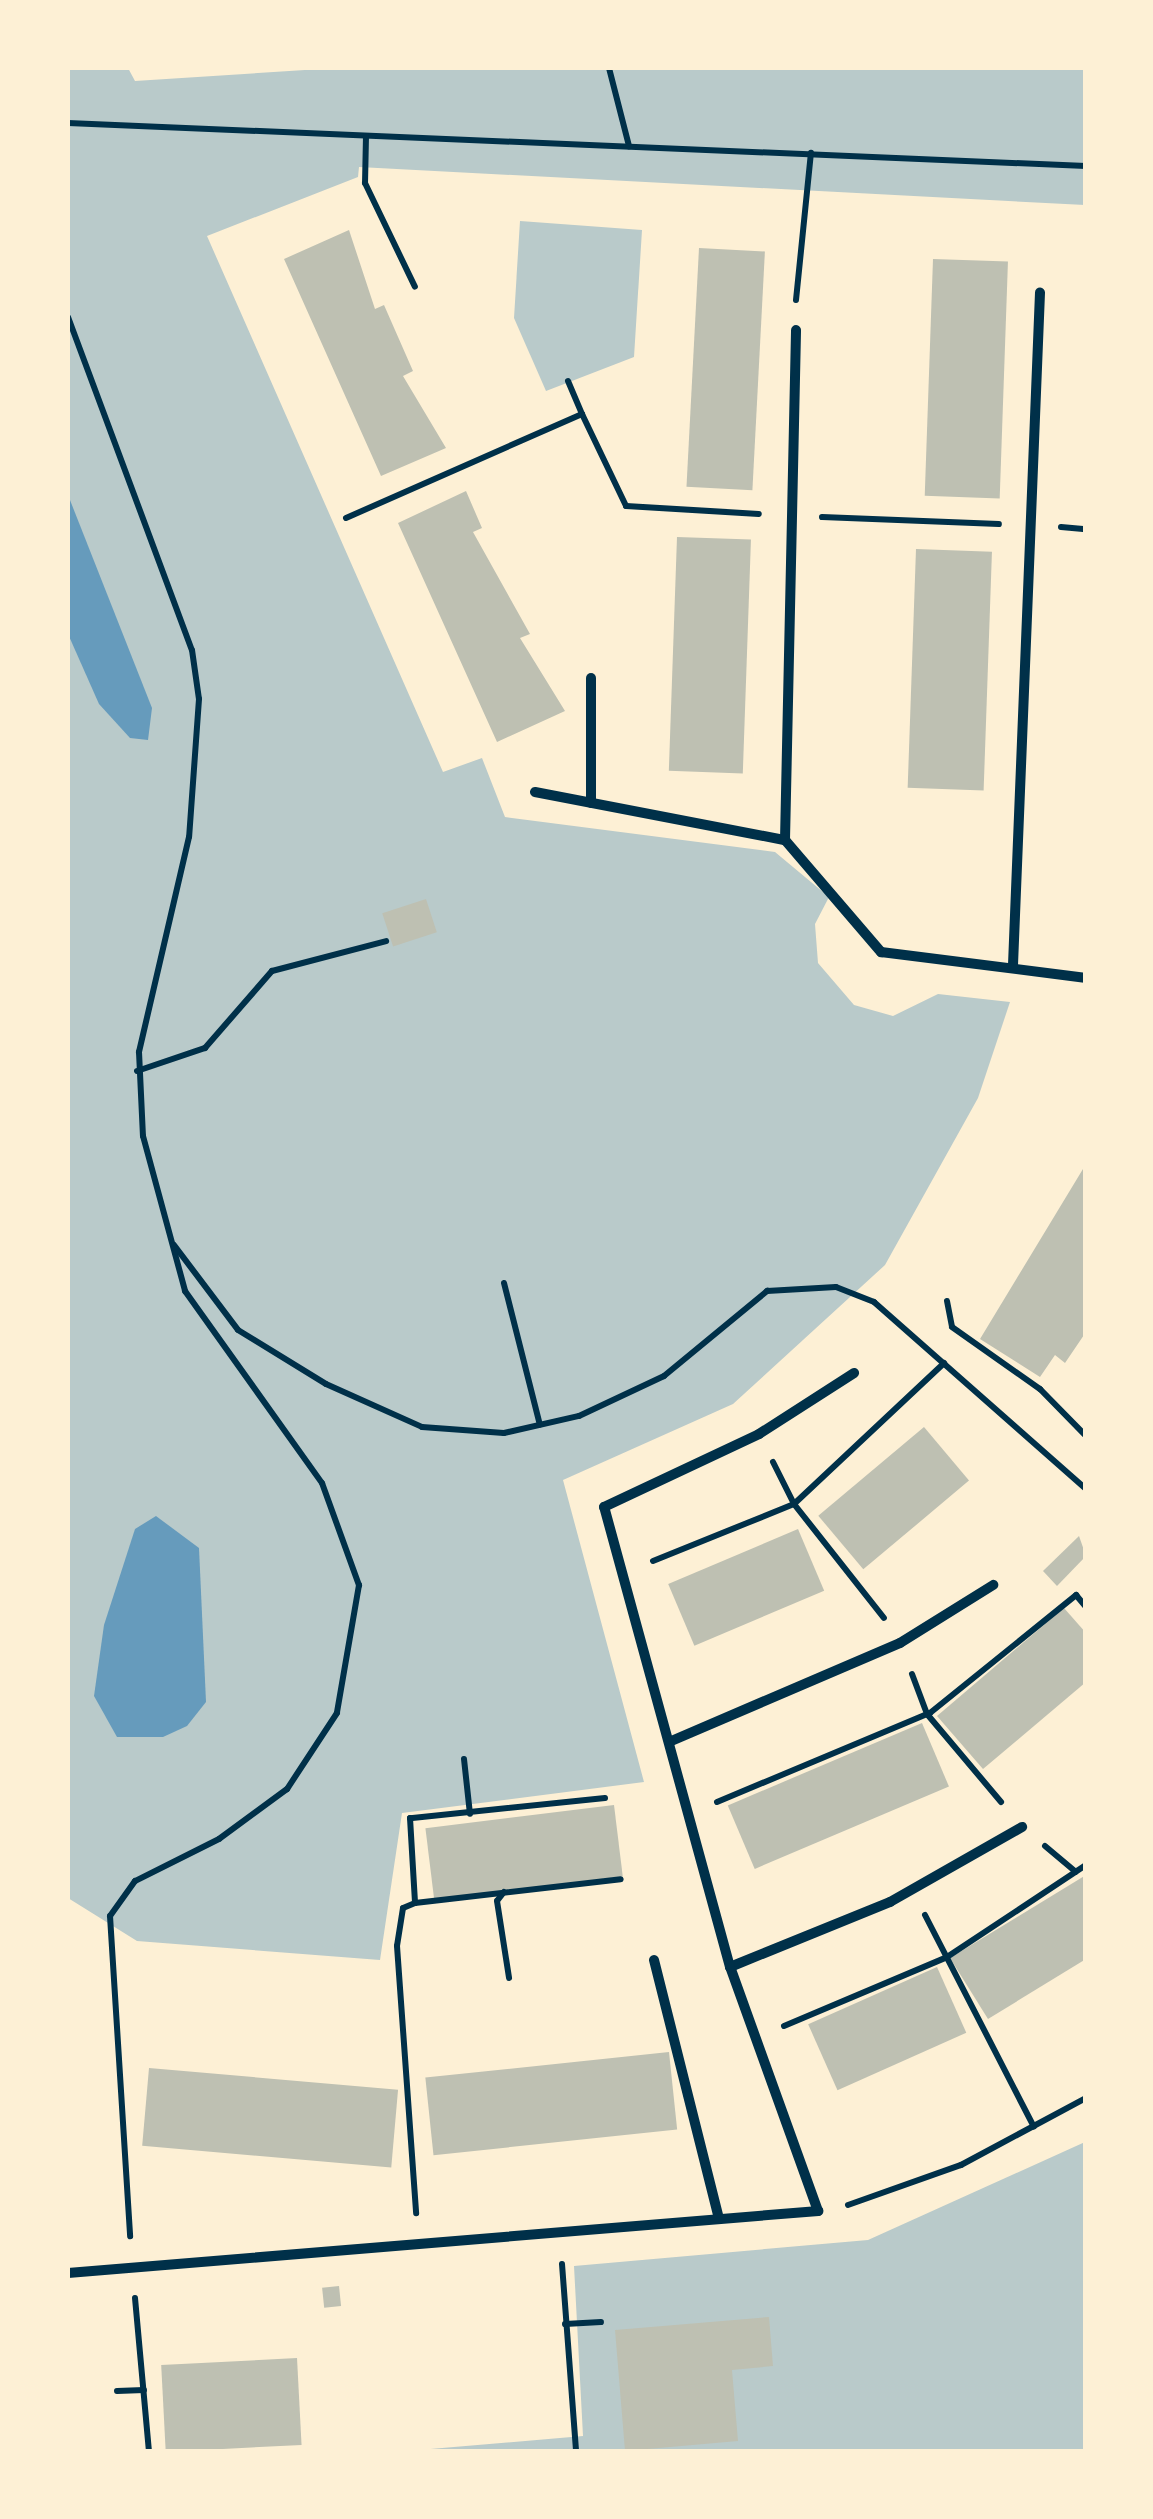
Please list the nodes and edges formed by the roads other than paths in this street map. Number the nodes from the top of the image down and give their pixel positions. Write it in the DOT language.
graph roads {
  1 [pos="1040,293"];
  2 [pos="796,330"];
  3 [pos="591,678"];
  4 [pos="535,792"];
  5 [pos="591,803"];
  6 [pos="785,840"];
  7 [pos="1012,965"];
  8 [pos="1086,978"];
  9 [pos="854,1374"];
  10 [pos="993,1585"];
  11 [pos="669,1742"];
  12 [pos="1022,1827"];
  13 [pos="654,1960"];
  14 [pos="730,1967"];
  15 [pos="720,2219"];
  16 [pos="68,2274"];
  1 -- 7 [label="street"];
  2 -- 6 [label="street"];
  3 -- 5 [label="street"];
  4 -- 5 [label="street"];
  5 -- 6 [label="street"];
  6 -- 7 [label="street"];
  7 -- 8 [label="street"];
  9 -- 11 [label="street"];
  10 -- 11 [label="street"];
  11 -- 14 [label="street"];
  12 -- 14 [label="street"];
  13 -- 15 [label="street"];
  14 -- 15 [label="street"];
  15 -- 16 [label="street"];
}
